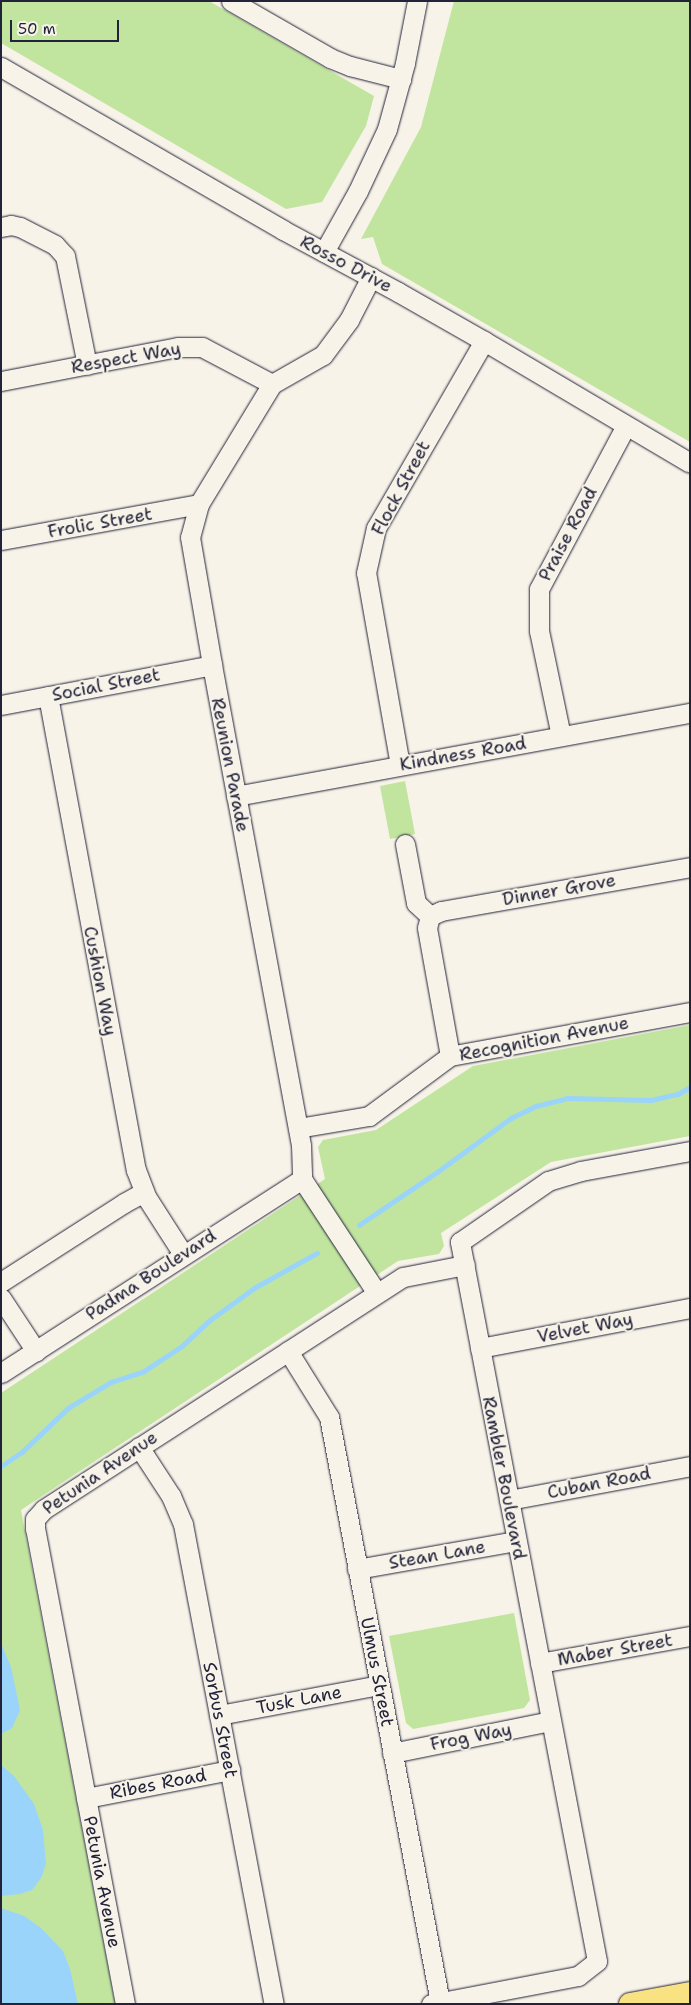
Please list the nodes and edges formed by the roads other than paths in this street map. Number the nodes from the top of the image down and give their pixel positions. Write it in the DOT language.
graph roads {
  1 [pos="231,1"];
  2 [pos="418,1"];
  3 [pos="1,67"];
  4 [pos="401,79"];
  5 [pos="1,227"];
  6 [pos="324,252"];
  7 [pos="371,277"];
  8 [pos="484,341"];
  9 [pos="87,365"];
  10 [pos="1,381"];
  11 [pos="272,384"];
  12 [pos="625,427"];
  13 [pos="690,463"];
  14 [pos="199,504"];
  15 [pos="1,540"];
  16 [pos="212,665"];
  17 [pos="48,696"];
  18 [pos="1,705"];
  19 [pos="690,713"];
  20 [pos="561,736"];
  21 [pos="400,765"];
  22 [pos="236,796"];
  23 [pos="405,844"];
  24 [pos="690,866"];
  25 [pos="430,916"];
  26 [pos="690,1012"];
  27 [pos="450,1056"];
  28 [pos="298,1128"];
  29 [pos="690,1151"];
  30 [pos="302,1179"];
  31 [pos="144,1192"];
  32 [pos="183,1254"];
  33 [pos="465,1265"];
  34 [pos="1,1282"];
  35 [pos="377,1293"];
  36 [pos="1,1298"];
  37 [pos="690,1308"];
  38 [pos="480,1348"];
  39 [pos="36,1351"];
  40 [pos="288,1351"];
  41 [pos="1,1373"];
  42 [pos="139,1447"];
  43 [pos="690,1466"];
  44 [pos="508,1500"];
  45 [pos="516,1541"];
  46 [pos="357,1570"];
  47 [pos="690,1636"];
  48 [pos="540,1663"];
  49 [pos="380,1685"];
  50 [pos="219,1715"];
  51 [pos="550,1722"];
  52 [pos="392,1753"];
  53 [pos="230,1770"];
  54 [pos="86,1798"];
  55 [pos="690,1992"];
  56 [pos="658,2001"];
  57 [pos="436,2003"];
  58 [pos="125,2004"];
  59 [pos="274,2004"];
  60 [pos="630,2004"];
  1 -- 4 [label="street"];
  2 -- 4 [label="street"];
  3 -- 6 [label="street, Rosso Drive"];
  4 -- 6 [label="street"];
  5 -- 9 [label="street"];
  6 -- 7 [label="street, Rosso Drive"];
  7 -- 8 [label="street, Rosso Drive"];
  7 -- 11 [label="street, Reunion Parade"];
  8 -- 12 [label="street, Rosso Drive"];
  8 -- 21 [label="street, Flock Street"];
  9 -- 10 [label="street, Respect Way"];
  9 -- 11 [label="street, Respect Way"];
  11 -- 14 [label="street, Reunion Parade"];
  12 -- 13 [label="street, Rosso Drive"];
  12 -- 20 [label="street, Praise Road"];
  14 -- 15 [label="street, Frolic Street"];
  14 -- 16 [label="street, Reunion Parade"];
  16 -- 17 [label="street, Social Street"];
  16 -- 22 [label="street, Reunion Parade"];
  17 -- 18 [label="street, Social Street"];
  17 -- 31 [label="street, Cushion Way"];
  19 -- 20 [label="street, Kindness Road"];
  20 -- 21 [label="street, Kindness Road"];
  21 -- 22 [label="street, Kindness Road"];
  22 -- 28 [label="street, Reunion Parade"];
  23 -- 25 [label="street"];
  24 -- 25 [label="street, Dinner Grove"];
  25 -- 27 [label="street"];
  26 -- 27 [label="street, Recognition Avenue"];
  27 -- 28 [label="street, Recognition Avenue"];
  28 -- 30 [label="street, Reunion Parade"];
  29 -- 33 [label="street, Rambler Boulevard"];
  30 -- 32 [label="street, Padma Boulevard"];
  30 -- 35 [label="street, Reunion Parade"];
  31 -- 32 [label="street, Cushion Way"];
  31 -- 34 [label="street"];
  32 -- 39 [label="street, Padma Boulevard"];
  33 -- 35 [label="street, Petunia Avenue"];
  33 -- 38 [label="street, Rambler Boulevard"];
  35 -- 40 [label="street, Petunia Avenue"];
  36 -- 39 [label="street"];
  37 -- 38 [label="street, Velvet Way"];
  38 -- 44 [label="street, Rambler Boulevard"];
  39 -- 41 [label="street, Padma Boulevard"];
  40 -- 42 [label="street, Petunia Avenue"];
  40 -- 46 [label="street, Ulmus Street"];
  42 -- 50 [label="street, Sorbus Street"];
  42 -- 54 [label="street, Petunia Avenue"];
  43 -- 44 [label="street, Cuban Road"];
  44 -- 45 [label="street, Rambler Boulevard"];
  45 -- 46 [label="street, Stean Lane"];
  45 -- 48 [label="street, Rambler Boulevard"];
  46 -- 49 [label="street, Ulmus Street"];
  47 -- 48 [label="street, Maber Street"];
  48 -- 51 [label="street, Rambler Boulevard"];
  49 -- 50 [label="street, Tusk Lane"];
  49 -- 52 [label="street, Ulmus Street"];
  50 -- 53 [label="street, Sorbus Street"];
  51 -- 52 [label="street, Frog Way"];
  51 -- 57 [label="street, Rambler Boulevard"];
  52 -- 57 [label="street, Ulmus Street"];
  53 -- 54 [label="street, Ribes Road"];
  53 -- 59 [label="street, Sorbus Street"];
  54 -- 58 [label="street, Petunia Avenue"];
  55 -- 56 [label="main road"];
  56 -- 60 [label="main road"];
}
